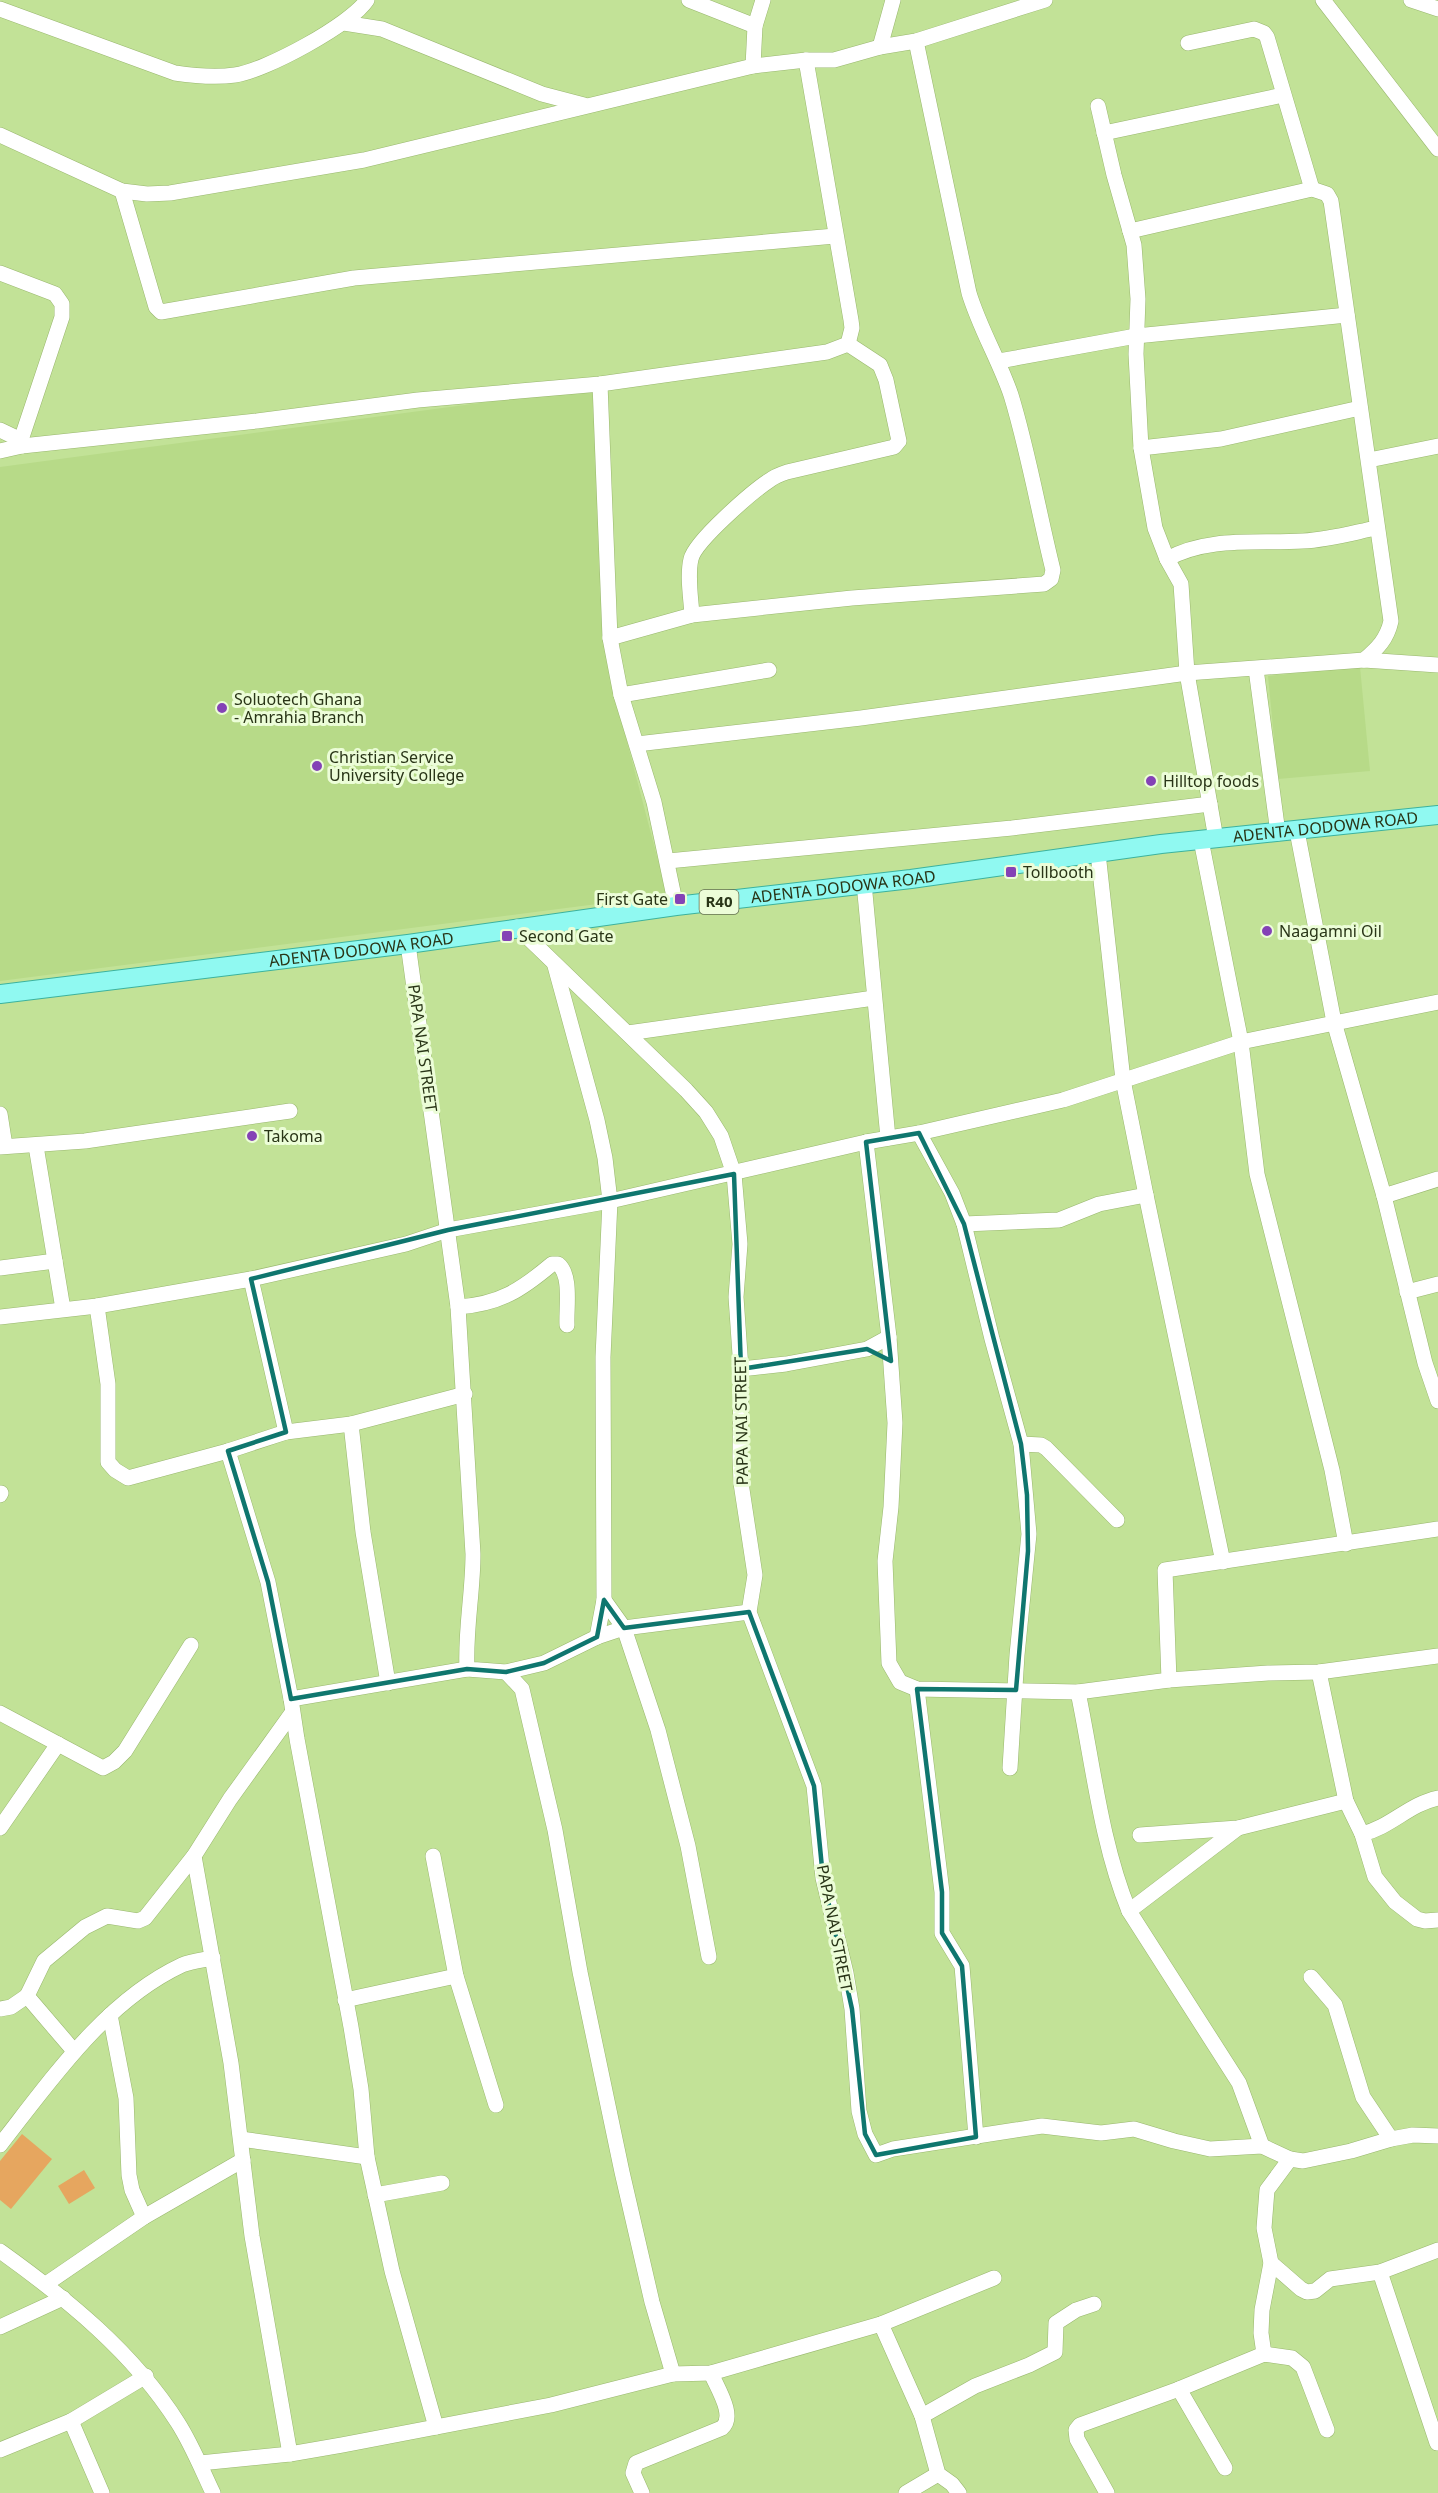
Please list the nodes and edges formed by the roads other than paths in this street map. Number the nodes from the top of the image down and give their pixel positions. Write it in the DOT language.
graph roads {
  1 [pos="689,0"];
  2 [pos="763,0"];
  3 [pos="892,0"];
  4 [pos="1323,0"];
  5 [pos="1411,0"];
  6 [pos="363,1"];
  7 [pos="1037,1"];
  8 [pos="0,9"];
  9 [pos="1438,9"];
  10 [pos="344,23"];
  11 [pos="755,26"];
  12 [pos="382,29"];
  13 [pos="916,41"];
  14 [pos="1188,43"];
  15 [pos="880,47"];
  16 [pos="806,60"];
  17 [pos="753,66"];
  18 [pos="542,94"];
  19 [pos="1283,95"];
  20 [pos="586,105"];
  21 [pos="1098,106"];
  22 [pos="543,116"];
  23 [pos="1104,134"];
  24 [pos="0,135"];
  25 [pos="1438,149"];
  26 [pos="1312,189"];
  27 [pos="122,191"];
  28 [pos="1130,231"];
  29 [pos="835,236"];
  30 [pos="0,273"];
  31 [pos="1347,315"];
  32 [pos="1136,336"];
  33 [pos="848,344"];
  34 [pos="999,362"];
  35 [pos="600,384"];
  36 [pos="1360,408"];
  37 [pos="0,430"];
  38 [pos="21,443"];
  39 [pos="1438,446"];
  40 [pos="1141,448"];
  41 [pos="0,452"];
  42 [pos="1369,460"];
  43 [pos="1376,528"];
  44 [pos="1167,559"];
  45 [pos="692,615"];
  46 [pos="610,638"];
  47 [pos="1364,660"];
  48 [pos="1438,665"];
  49 [pos="1256,669"];
  50 [pos="769,670"];
  51 [pos="1187,673"];
  52 [pos="621,695"];
  53 [pos="636,744"];
  54 [pos="1210,804"];
  55 [pos="1438,815"];
  56 [pos="1297,831"];
  57 [pos="1278,832"];
  58 [pos="1208,839"];
  59 [pos="1098,853"];
  60 [pos="668,861"];
  61 [pos="864,883"];
  62 [pos="676,906"];
  63 [pos="518,927"];
  64 [pos="408,944"];
  65 [pos="554,963"];
  66 [pos="0,994"];
  67 [pos="874,998"];
  68 [pos="1438,1002"];
  69 [pos="1334,1022"];
  70 [pos="628,1033"];
  71 [pos="1241,1042"];
  72 [pos="1123,1080"];
  73 [pos="290,1111"];
  74 [pos="0,1114"];
  75 [pos="919,1134"];
  76 [pos="888,1137"];
  77 [pos="866,1142"];
  78 [pos="3,1146"];
  79 [pos="36,1146"];
  80 [pos="734,1174"];
  81 [pos="1438,1179"];
  82 [pos="1146,1195"];
  83 [pos="1384,1196"];
  84 [pos="610,1201"];
  85 [pos="964,1224"];
  86 [pos="448,1230"];
  87 [pos="55,1261"];
  88 [pos="0,1268"];
  89 [pos="251,1279"];
  90 [pos="1438,1284"];
  91 [pos="1407,1292"];
  92 [pos="98,1306"];
  93 [pos="458,1306"];
  94 [pos="63,1309"];
  95 [pos="0,1317"];
  96 [pos="567,1325"];
  97 [pos="889,1337"];
  98 [pos="867,1349"];
  99 [pos="891,1361"];
  100 [pos="741,1369"];
  101 [pos="465,1394"];
  102 [pos="1438,1401"];
  103 [pos="351,1424"];
  104 [pos="286,1432"];
  105 [pos="1021,1444"];
  106 [pos="228,1451"];
  107 [pos="1117,1520"];
  108 [pos="1438,1529"];
  109 [pos="1346,1544"];
  110 [pos="1223,1562"];
  111 [pos="604,1600"];
  112 [pos="749,1612"];
  113 [pos="624,1628"];
  114 [pos="597,1637"];
  115 [pos="191,1645"];
  116 [pos="1438,1656"];
  117 [pos="544,1663"];
  118 [pos="467,1669"];
  119 [pos="506,1672"];
  120 [pos="1319,1672"];
  121 [pos="1169,1680"];
  122 [pos="388,1683"];
  123 [pos="522,1689"];
  124 [pos="917,1689"];
  125 [pos="1016,1690"];
  126 [pos="1078,1692"];
  127 [pos="292,1706"];
  128 [pos="0,1713"];
  129 [pos="58,1744"];
  130 [pos="1010,1768"];
  131 [pos="1438,1798"];
  132 [pos="1346,1801"];
  133 [pos="0,1828"];
  134 [pos="1238,1828"];
  135 [pos="1362,1834"];
  136 [pos="1140,1835"];
  137 [pos="194,1856"];
  138 [pos="433,1856"];
  139 [pos="1129,1911"];
  140 [pos="1438,1920"];
  141 [pos="709,1957"];
  142 [pos="213,1958"];
  143 [pos="456,1976"];
  144 [pos="1311,1977"];
  145 [pos="27,1996"];
  146 [pos="345,2000"];
  147 [pos="0,2009"];
  148 [pos="110,2015"];
  149 [pos="74,2050"];
  150 [pos="496,2105"];
  151 [pos="1438,2136"];
  152 [pos="976,2138"];
  153 [pos="241,2139"];
  154 [pos="1391,2139"];
  155 [pos="0,2145"];
  156 [pos="1262,2146"];
  157 [pos="367,2157"];
  158 [pos="1290,2159"];
  159 [pos="243,2160"];
  160 [pos="442,2183"];
  161 [pos="375,2195"];
  162 [pos="144,2217"];
  163 [pos="1438,2250"];
  164 [pos="0,2251"];
  165 [pos="1270,2263"];
  166 [pos="1380,2272"];
  167 [pos="994,2278"];
  168 [pos="46,2284"];
  169 [pos="63,2298"];
  170 [pos="1094,2304"];
  171 [pos="881,2324"];
  172 [pos="0,2327"];
  173 [pos="1264,2354"];
  174 [pos="711,2373"];
  175 [pos="673,2374"];
  176 [pos="146,2376"];
  177 [pos="1179,2389"];
  178 [pos="922,2416"];
  179 [pos="71,2421"];
  180 [pos="436,2427"];
  181 [pos="1327,2430"];
  182 [pos="1437,2443"];
  183 [pos="0,2450"];
  184 [pos="290,2454"];
  185 [pos="200,2463"];
  186 [pos="1225,2468"];
  187 [pos="938,2474"];
  188 [pos="102,2493"];
  189 [pos="213,2493"];
  190 [pos="642,2493"];
  191 [pos="906,2493"];
  192 [pos="959,2493"];
  193 [pos="1107,2493"];
  1 -- 11 [label="street"];
  2 -- 11 [label="street"];
  3 -- 15 [label="street"];
  4 -- 25 [label="street"];
  5 -- 9 [label="street"];
  6 -- 10 [label="street"];
  6 -- 12 [label="street"];
  7 -- 13 [label="street"];
  8 -- 10 [label="street"];
  10 -- 12 [label="street"];
  11 -- 17 [label="street"];
  12 -- 18 [label="street"];
  13 -- 15 [label="street"];
  13 -- 34 [label="street"];
  14 -- 19 [label="street"];
  15 -- 16 [label="street"];
  16 -- 17 [label="street"];
  16 -- 29 [label="street"];
  17 -- 20 [label="street"];
  18 -- 20 [label="street"];
  18 -- 22 [label="street"];
  19 -- 23 [label="street"];
  19 -- 26 [label="street"];
  20 -- 22 [label="street"];
  21 -- 23 [label="street"];
  22 -- 27 [label="street"];
  23 -- 28 [label="street"];
  24 -- 27 [label="street"];
  26 -- 28 [label="street"];
  26 -- 31 [label="street"];
  27 -- 29 [label="street"];
  28 -- 32 [label="street"];
  29 -- 33 [label="street"];
  30 -- 38 [label="street"];
  31 -- 32 [label="street"];
  31 -- 36 [label="street"];
  32 -- 34 [label="street"];
  32 -- 40 [label="street"];
  33 -- 35 [label="street"];
  33 -- 45 [label="street"];
  34 -- 45 [label="street"];
  35 -- 38 [label="street"];
  35 -- 46 [label="street"];
  36 -- 40 [label="street"];
  36 -- 42 [label="street"];
  37 -- 38 [label="street"];
  38 -- 41 [label="street"];
  39 -- 42 [label="street"];
  40 -- 44 [label="street"];
  42 -- 43 [label="street"];
  43 -- 44 [label="street"];
  43 -- 47 [label="street"];
  44 -- 51 [label="street"];
  45 -- 46 [label="street"];
  46 -- 52 [label="street"];
  47 -- 48 [label="street"];
  47 -- 49 [label="street"];
  49 -- 51 [label="street"];
  49 -- 57 [label="street"];
  50 -- 52 [label="street"];
  51 -- 53 [label="street"];
  51 -- 54 [label="street"];
  52 -- 53 [label="street"];
  53 -- 60 [label="street"];
  54 -- 58 [label="street"];
  54 -- 60 [label="street"];
  55 -- 56 [label="main road, ADENTA DODOWA ROAD / R40"];
  56 -- 57 [label="main road, ADENTA DODOWA ROAD / R40"];
  56 -- 69 [label="street"];
  57 -- 58 [label="main road, ADENTA DODOWA ROAD / R40"];
  58 -- 59 [label="main road, ADENTA DODOWA ROAD / R40"];
  58 -- 71 [label="street"];
  59 -- 61 [label="main road, ADENTA DODOWA ROAD / R40"];
  59 -- 72 [label="street"];
  60 -- 62 [label="street"];
  61 -- 62 [label="main road, ADENTA DODOWA ROAD / R40"];
  61 -- 67 [label="street"];
  62 -- 63 [label="main road, ADENTA DODOWA ROAD / R40"];
  63 -- 64 [label="main road, ADENTA DODOWA ROAD / R40"];
  63 -- 65 [label="street, PAPA NAI STREET"];
  64 -- 66 [label="main road, ADENTA DODOWA ROAD / R40"];
  64 -- 86 [label="street, PAPA NAI STREET"];
  65 -- 70 [label="street, PAPA NAI STREET"];
  65 -- 84 [label="street"];
  67 -- 70 [label="street"];
  67 -- 76 [label="street"];
  68 -- 69 [label="street"];
  69 -- 71 [label="street"];
  69 -- 83 [label="street"];
  70 -- 80 [label="street, PAPA NAI STREET"];
  71 -- 72 [label="street"];
  71 -- 109 [label="street"];
  72 -- 75 [label="street"];
  72 -- 82 [label="street"];
  73 -- 79 [label="street"];
  74 -- 78 [label="street"];
  75 -- 76 [label="street"];
  75 -- 85 [label="street"];
  76 -- 77 [label="street"];
  77 -- 80 [label="street"];
  77 -- 97 [label="street"];
  78 -- 79 [label="street"];
  79 -- 87 [label="street"];
  80 -- 84 [label="street"];
  80 -- 100 [label="street, PAPA NAI STREET"];
  81 -- 83 [label="street"];
  82 -- 85 [label="street"];
  82 -- 110 [label="street"];
  83 -- 91 [label="street"];
  84 -- 86 [label="street"];
  84 -- 111 [label="street"];
  85 -- 105 [label="street"];
  86 -- 89 [label="street"];
  86 -- 93 [label="street, PAPA NAI STREET"];
  87 -- 88 [label="street"];
  87 -- 94 [label="street"];
  89 -- 92 [label="street"];
  89 -- 104 [label="street"];
  90 -- 91 [label="street"];
  91 -- 102 [label="street"];
  92 -- 94 [label="street"];
  92 -- 106 [label="street"];
  93 -- 96 [label="street"];
  93 -- 101 [label="street, PAPA NAI STREET"];
  94 -- 95 [label="street"];
  97 -- 98 [label="street"];
  97 -- 99 [label="street"];
  98 -- 99 [label="street"];
  98 -- 100 [label="street"];
  99 -- 124 [label="street"];
  100 -- 112 [label="street, PAPA NAI STREET"];
  101 -- 103 [label="street"];
  101 -- 118 [label="street, PAPA NAI STREET"];
  103 -- 104 [label="street"];
  103 -- 122 [label="street"];
  104 -- 106 [label="street"];
  105 -- 107 [label="street"];
  105 -- 125 [label="street"];
  106 -- 127 [label="street"];
  108 -- 109 [label="street"];
  109 -- 110 [label="street"];
  110 -- 121 [label="street"];
  111 -- 113 [label="street"];
  111 -- 114 [label="street"];
  112 -- 113 [label="street"];
  112 -- 152 [label="street, PAPA NAI STREET"];
  113 -- 114 [label="street"];
  113 -- 141 [label="street"];
  114 -- 117 [label="street"];
  115 -- 129 [label="street"];
  116 -- 120 [label="street"];
  117 -- 119 [label="street"];
  117 -- 123 [label="street"];
  118 -- 119 [label="street"];
  118 -- 122 [label="street"];
  119 -- 123 [label="street"];
  120 -- 121 [label="street"];
  120 -- 132 [label="street"];
  121 -- 126 [label="street"];
  122 -- 127 [label="street"];
  123 -- 175 [label="street"];
  124 -- 125 [label="street"];
  124 -- 152 [label="street"];
  125 -- 126 [label="street"];
  125 -- 130 [label="street"];
  126 -- 139 [label="street"];
  127 -- 137 [label="street"];
  127 -- 146 [label="street"];
  128 -- 129 [label="street"];
  129 -- 133 [label="street"];
  131 -- 135 [label="street"];
  132 -- 134 [label="street"];
  132 -- 135 [label="street"];
  134 -- 136 [label="street"];
  134 -- 139 [label="street"];
  135 -- 140 [label="street"];
  137 -- 142 [label="street"];
  137 -- 145 [label="street"];
  138 -- 143 [label="street"];
  139 -- 156 [label="street"];
  142 -- 148 [label="street"];
  142 -- 153 [label="street"];
  143 -- 146 [label="street"];
  143 -- 150 [label="street"];
  144 -- 154 [label="street"];
  145 -- 147 [label="street"];
  145 -- 149 [label="street"];
  146 -- 157 [label="street"];
  148 -- 149 [label="street"];
  148 -- 162 [label="street"];
  149 -- 155 [label="street"];
  151 -- 154 [label="street"];
  152 -- 156 [label="street"];
  153 -- 157 [label="street"];
  153 -- 159 [label="street"];
  154 -- 158 [label="street"];
  156 -- 158 [label="street"];
  157 -- 161 [label="street"];
  158 -- 165 [label="street"];
  159 -- 162 [label="street"];
  159 -- 184 [label="street"];
  160 -- 161 [label="street"];
  161 -- 180 [label="street"];
  162 -- 168 [label="street"];
  163 -- 166 [label="street"];
  164 -- 168 [label="street"];
  165 -- 166 [label="street"];
  165 -- 173 [label="street"];
  166 -- 182 [label="street"];
  167 -- 171 [label="street"];
  168 -- 169 [label="street"];
  169 -- 172 [label="street"];
  169 -- 176 [label="street"];
  170 -- 178 [label="street"];
  171 -- 174 [label="street"];
  171 -- 178 [label="street"];
  173 -- 177 [label="street"];
  173 -- 181 [label="street"];
  174 -- 175 [label="street"];
  174 -- 190 [label="street"];
  175 -- 180 [label="street"];
  176 -- 179 [label="street"];
  176 -- 185 [label="street"];
  177 -- 186 [label="street"];
  177 -- 193 [label="street"];
  178 -- 187 [label="street"];
  179 -- 183 [label="street"];
  179 -- 188 [label="street"];
  180 -- 184 [label="street"];
  184 -- 185 [label="street"];
  185 -- 189 [label="street"];
  187 -- 191 [label="street"];
  187 -- 192 [label="street"];
}
